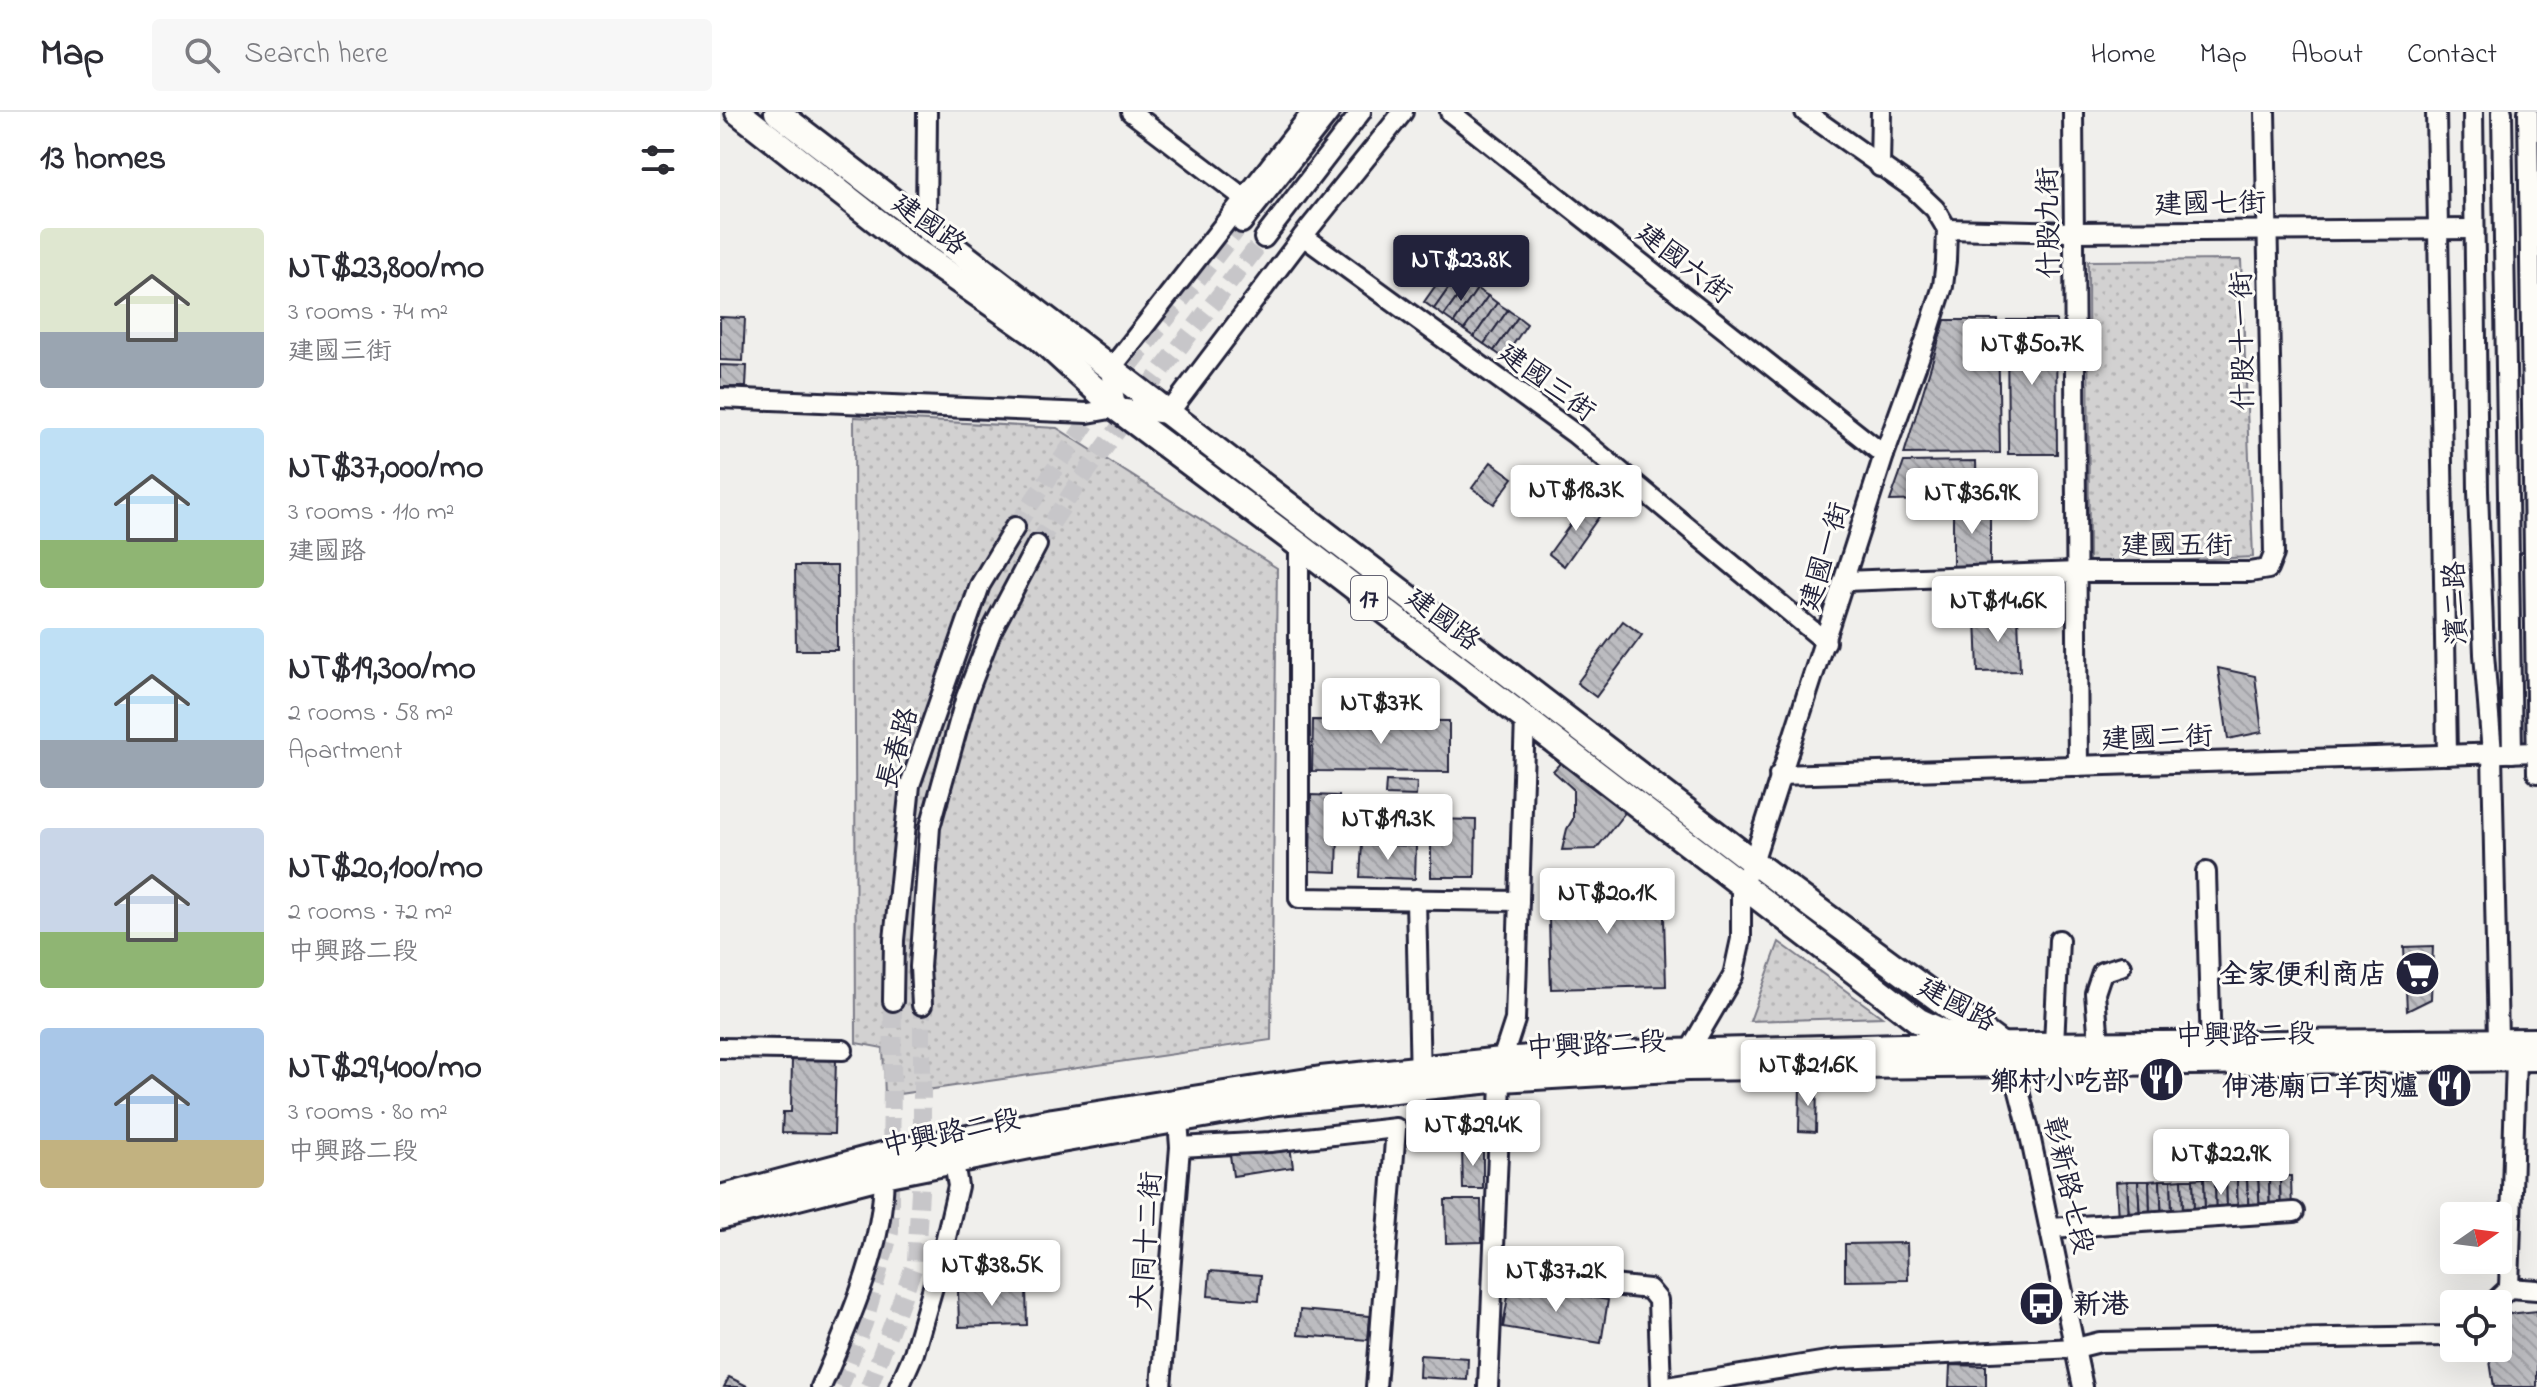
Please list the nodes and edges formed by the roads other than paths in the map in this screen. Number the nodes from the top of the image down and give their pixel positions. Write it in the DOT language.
graph roads {
  1 [pos="738,112"];
  2 [pos="777,112"];
  3 [pos="927,112"];
  4 [pos="1131,112"];
  5 [pos="1312,112"];
  6 [pos="1330,112"];
  7 [pos="1361,112"];
  8 [pos="1403,112"];
  9 [pos="1450,112"];
  10 [pos="1805,112"];
  11 [pos="1881,112"];
  12 [pos="2073,112"];
  13 [pos="2265,112"];
  14 [pos="2436,112"];
  15 [pos="2473,112"];
  16 [pos="2502,112"];
  17 [pos="2528,112"];
  18 [pos="1880,167"];
  19 [pos="1244,198"];
  20 [pos="1242,223"];
  21 [pos="926,226"];
  22 [pos="2437,228"];
  23 [pos="1947,229"];
  24 [pos="2266,229"];
  25 [pos="2474,229"];
  26 [pos="2074,232"];
  27 [pos="1303,236"];
  28 [pos="1264,238"];
  29 [pos="1110,370"];
  30 [pos="720,398"];
  31 [pos="1116,408"];
  32 [pos="1168,414"];
  33 [pos="1884,455"];
  34 [pos="1015,527"];
  35 [pos="1037,545"];
  36 [pos="1299,545"];
  37 [pos="2268,569"];
  38 [pos="2078,572"];
  39 [pos="1845,581"];
  40 [pos="1826,642"];
  41 [pos="1525,718"];
  42 [pos="2537,752"];
  43 [pos="2492,753"];
  44 [pos="2512,753"];
  45 [pos="2447,755"];
  46 [pos="2078,766"];
  47 [pos="2537,773"];
  48 [pos="1779,775"];
  49 [pos="1753,862"];
  50 [pos="2206,872"];
  51 [pos="1741,886"];
  52 [pos="1416,899"];
  53 [pos="1519,901"];
  54 [pos="2059,940"];
  55 [pos="2121,966"];
  56 [pos="893,1001"];
  57 [pos="922,1005"];
  58 [pos="2498,1041"];
  59 [pos="2537,1042"];
  60 [pos="2054,1044"];
  61 [pos="2099,1044"];
  62 [pos="1973,1046"];
  63 [pos="720,1048"];
  64 [pos="843,1050"];
  65 [pos="2211,1054"];
  66 [pos="2006,1055"];
  67 [pos="2526,1058"];
  68 [pos="1687,1060"];
  69 [pos="1502,1069"];
  70 [pos="1420,1078"];
  71 [pos="1177,1110"];
  72 [pos="1180,1147"];
  73 [pos="952,1150"];
  74 [pos="883,1165"];
  75 [pos="720,1198"];
  76 [pos="2294,1212"];
  77 [pos="720,1217"];
  78 [pos="2051,1228"];
  79 [pos="1493,1272"];
  80 [pos="2509,1288"];
  81 [pos="2537,1290"];
  82 [pos="2440,1336"];
  83 [pos="2076,1348"];
  84 [pos="821,1387"];
  85 [pos="899,1387"];
  86 [pos="1161,1387"];
  87 [pos="1376,1387"];
  88 [pos="1488,1387"];
  89 [pos="1664,1387"];
  90 [pos="2083,1387"];
  1 -- 31 [label="main road, 建國路 / 17"];
  2 -- 21 [label="main road, 建國路 / 17"];
  3 -- 21 [label="street"];
  4 -- 19 [label="street"];
  5 -- 19 [label="street"];
  6 -- 20 [label="street"];
  7 -- 28 [label="street"];
  8 -- 27 [label="street"];
  9 -- 33 [label="street, 建國六街"];
  10 -- 18 [label="street"];
  11 -- 18 [label="street"];
  12 -- 26 [label="street, 什股九街"];
  13 -- 24 [label="street, 什股十一街"];
  14 -- 22 [label="street"];
  15 -- 25 [label="street, 濱二路"];
  16 -- 44 [label="street"];
  17 -- 42 [label="street"];
  18 -- 23 [label="street"];
  19 -- 29 [label="street"];
  21 -- 29 [label="main road, 建國路 / 17"];
  22 -- 24 [label="street, 建國七街"];
  22 -- 25 [label="street, 建國七街"];
  22 -- 45 [label="street"];
  23 -- 26 [label="street, 建國七街"];
  23 -- 33 [label="street, 建國一街"];
  24 -- 26 [label="street, 建國七街"];
  24 -- 37 [label="street, 什股十一街"];
  25 -- 43 [label="street, 濱二路"];
  26 -- 38 [label="street, 什股九街"];
  27 -- 32 [label="street"];
  27 -- 40 [label="street, 建國三街"];
  29 -- 31 [label="street"];
  29 -- 32 [label="main road, 建國路 / 17"];
  30 -- 31 [label="street"];
  31 -- 32 [label="street"];
  31 -- 36 [label="main road, 建國路 / 17"];
  32 -- 49 [label="main road, 建國路 / 17"];
  33 -- 39 [label="street, 建國一街"];
  34 -- 56 [label="street, 長春路"];
  35 -- 57 [label="street, 長春路"];
  36 -- 41 [label="main road, 建國路 / 17"];
  36 -- 52 [label="street"];
  37 -- 38 [label="street, 建國五街"];
  38 -- 39 [label="street, 建國五街"];
  38 -- 46 [label="street, 什股九街"];
  39 -- 40 [label="street, 建國一街"];
  40 -- 48 [label="street, 建國一街"];
  41 -- 51 [label="main road, 建國路 / 17"];
  41 -- 53 [label="street"];
  42 -- 44 [label="street, 建國二街"];
  42 -- 47 [label="street"];
  43 -- 44 [label="street, 建國二街"];
  43 -- 45 [label="street, 建國二街"];
  43 -- 58 [label="street, 濱二路"];
  45 -- 46 [label="street, 建國二街"];
  46 -- 48 [label="street, 建國二街"];
  48 -- 49 [label="street, 建國一街"];
  49 -- 51 [label="street, 建國一街"];
  49 -- 66 [label="main road, 建國路 / 17"];
  50 -- 65 [label="street"];
  51 -- 62 [label="main road, 建國路 / 17"];
  51 -- 68 [label="street, 建國一街"];
  52 -- 53 [label="street"];
  52 -- 70 [label="street"];
  53 -- 69 [label="street"];
  54 -- 60 [label="street"];
  55 -- 61 [label="street"];
  58 -- 59 [label="main road, 中興路二段 / 17"];
  58 -- 65 [label="main road, 中興路二段 / 17"];
  58 -- 67 [label="street"];
  59 -- 67 [label="street"];
  60 -- 61 [label="main road, 中興路二段 / 17"];
  60 -- 66 [label="main road, 中興路二段 / 17"];
  61 -- 65 [label="main road, 中興路二段 / 17"];
  62 -- 66 [label="main road, 建國路 / 17"];
  62 -- 68 [label="main road, 中興路二段"];
  63 -- 64 [label="street"];
  65 -- 66 [label="main road, 中興路二段 / 17"];
  65 -- 67 [label="main road, 中興路二段 / 17"];
  66 -- 68 [label="main road, 中興路二段"];
  66 -- 78 [label="street, 彰新路七段"];
  67 -- 80 [label="street"];
  68 -- 69 [label="main road, 中興路二段"];
  69 -- 70 [label="main road, 中興路二段"];
  69 -- 79 [label="street"];
  70 -- 71 [label="main road, 中興路二段"];
  71 -- 72 [label="street, 大同十二街"];
  71 -- 73 [label="main road, 中興路二段"];
  72 -- 86 [label="street, 大同十二街"];
  72 -- 87 [label="street"];
  73 -- 74 [label="main road, 中興路二段"];
  73 -- 85 [label="street"];
  74 -- 75 [label="main road, 中興路二段"];
  74 -- 77 [label="main road, 中興路二段"];
  74 -- 84 [label="street"];
  76 -- 78 [label="street"];
  78 -- 83 [label="street, 彰新路七段"];
  79 -- 88 [label="street"];
  79 -- 89 [label="street"];
  80 -- 81 [label="street"];
  82 -- 83 [label="street"];
  83 -- 89 [label="street"];
  83 -- 90 [label="street, 彰新路七段"];
}
